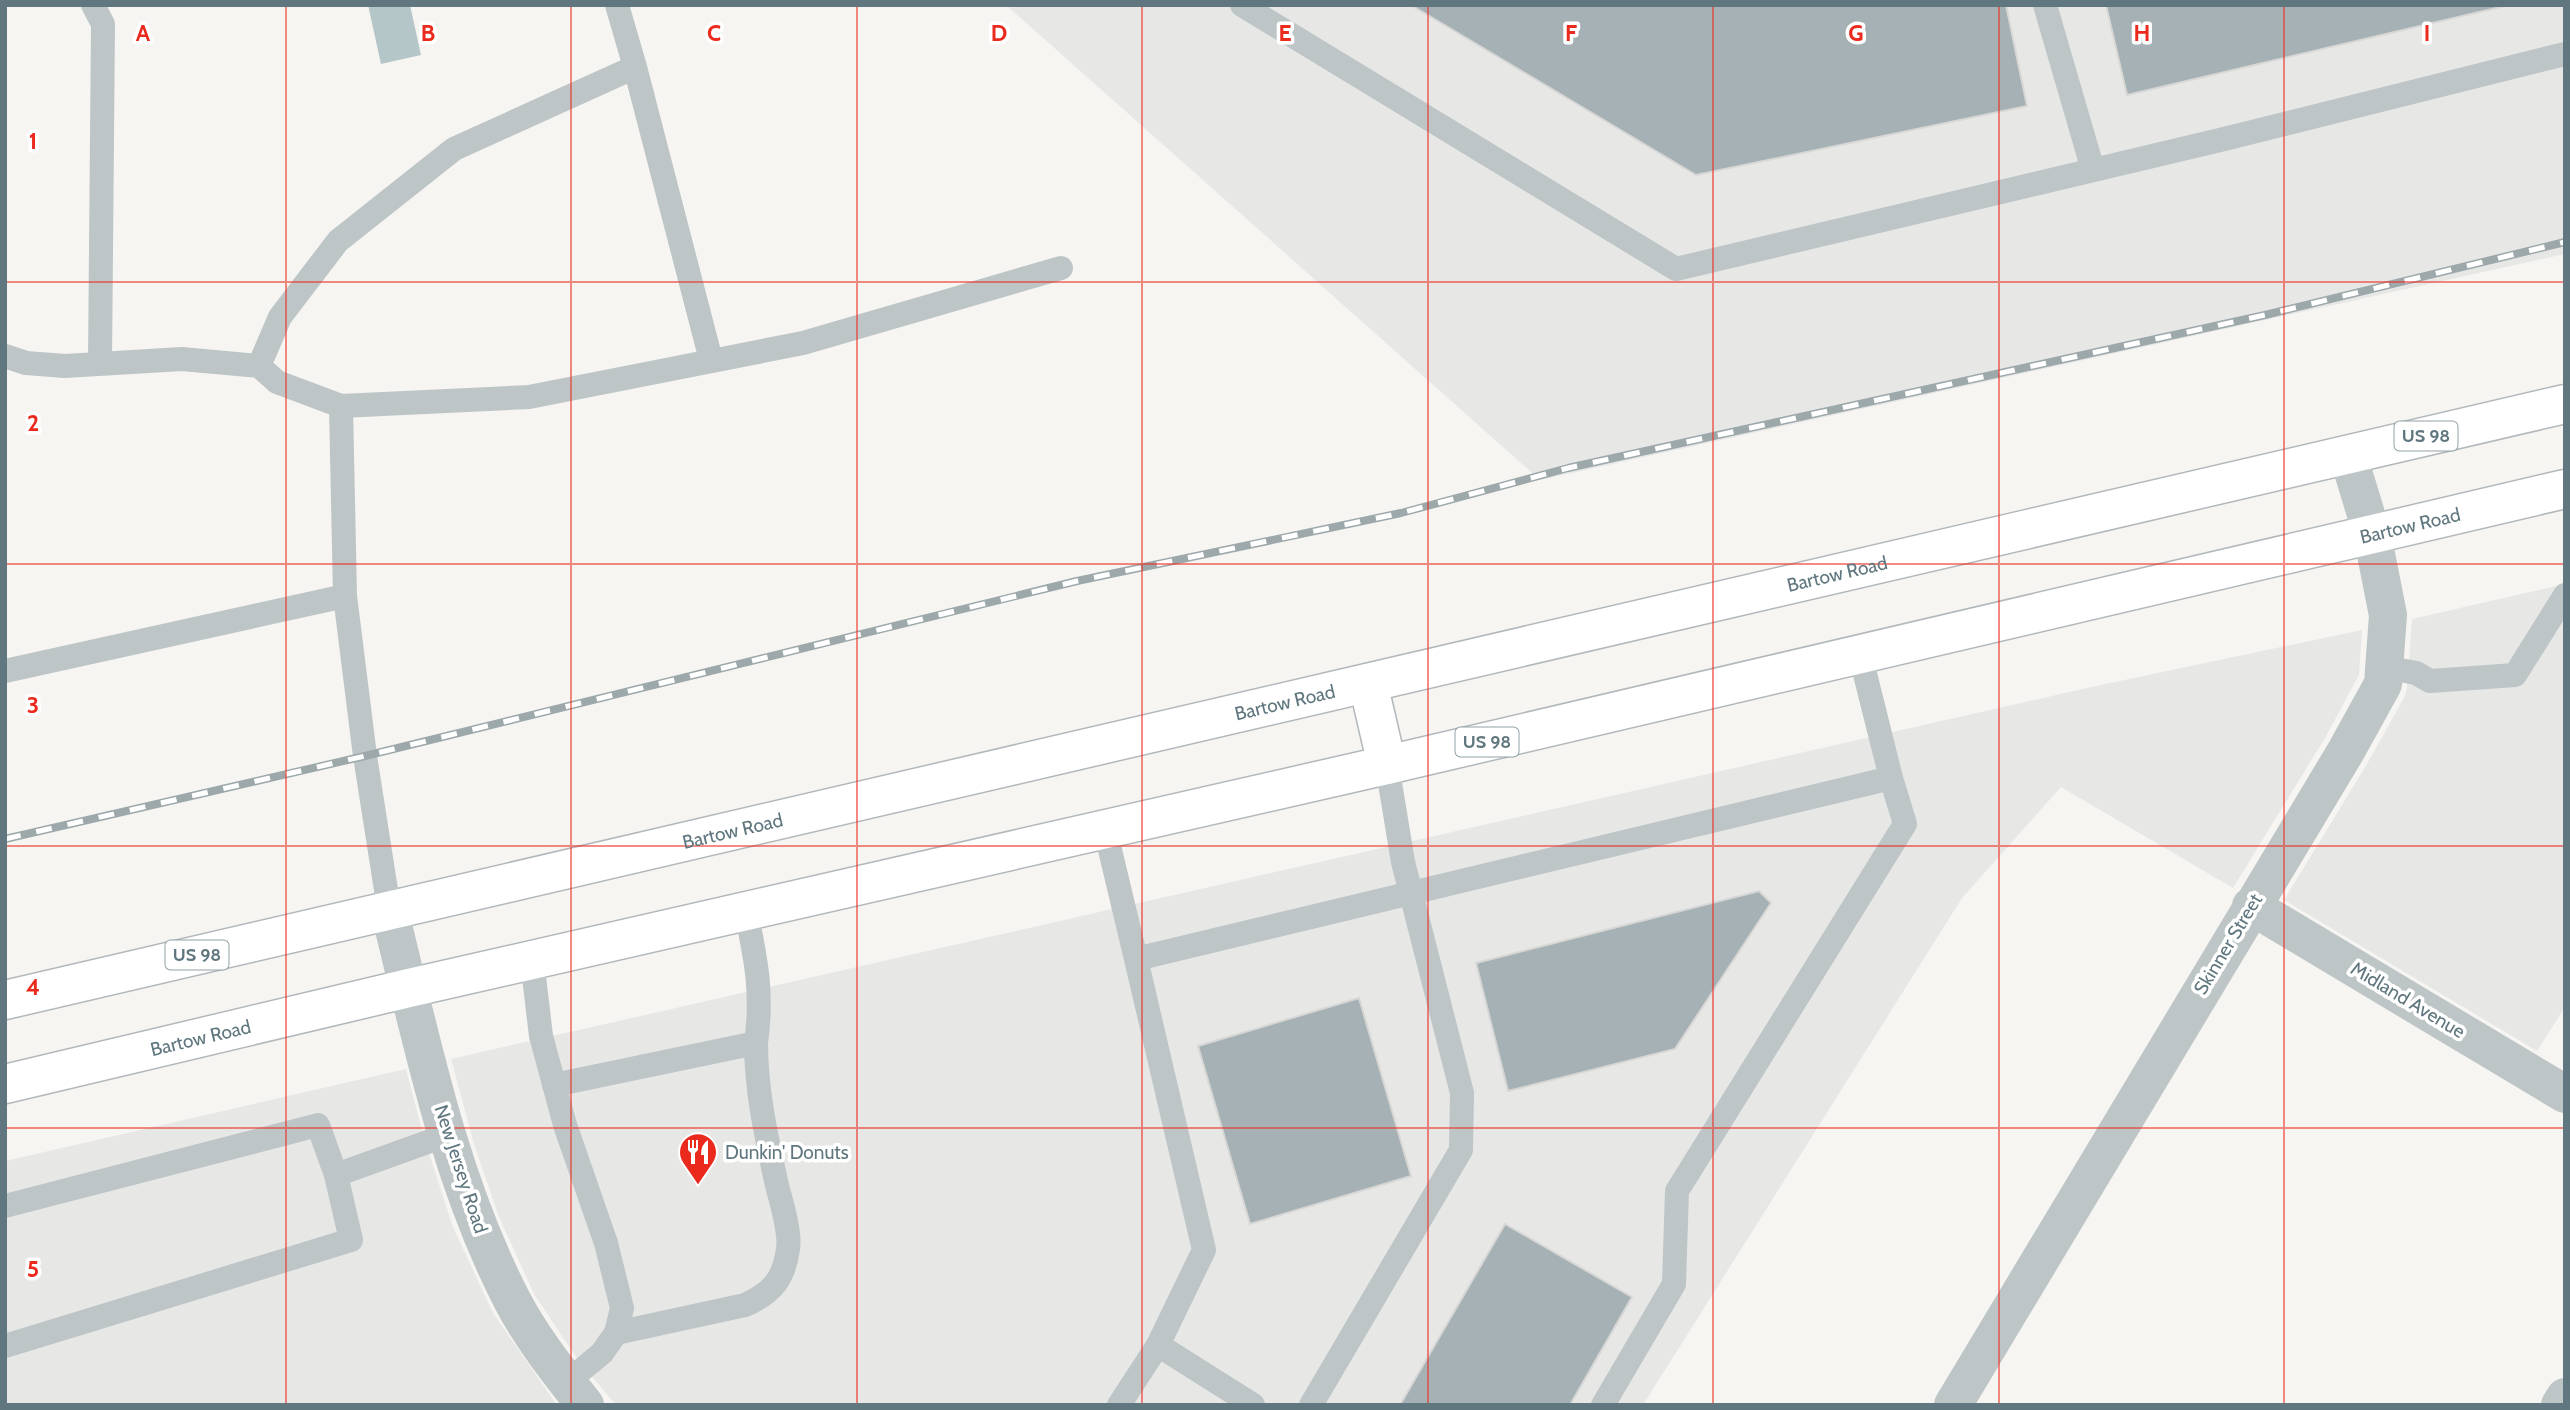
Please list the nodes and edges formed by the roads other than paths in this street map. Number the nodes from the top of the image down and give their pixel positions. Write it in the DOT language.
graph roads {
  1 [pos="93,5"];
  2 [pos="617,5"];
  3 [pos="1242,5"];
  4 [pos="2045,5"];
  5 [pos="2565,54"];
  6 [pos="635,67"];
  7 [pos="2093,170"];
  8 [pos="1061,268"];
  9 [pos="5,356"];
  10 [pos="710,360"];
  11 [pos="100,363"];
  12 [pos="259,366"];
  13 [pos="2565,404"];
  14 [pos="341,406"];
  15 [pos="2348,455"];
  16 [pos="2565,489"];
  17 [pos="2372,534"];
  18 [pos="2565,595"];
  19 [pos="345,596"];
  20 [pos="1860,654"];
  21 [pos="2384,667"];
  22 [pos="5,671"];
  23 [pos="1368,683"];
  24 [pos="1387,765"];
  25 [pos="1891,778"];
  26 [pos="1105,829"];
  27 [pos="1411,892"];
  28 [pos="2251,906"];
  29 [pos="389,909"];
  30 [pos="746,911"];
  31 [pos="1136,958"];
  32 [pos="532,960"];
  33 [pos="409,988"];
  34 [pos="5,1000"];
  35 [pos="756,1043"];
  36 [pos="5,1084"];
  37 [pos="554,1085"];
  38 [pos="2565,1094"];
  39 [pos="447,1135"];
  40 [pos="337,1175"];
  41 [pos="5,1206"];
  42 [pos="616,1333"];
  43 [pos="1158,1345"];
  44 [pos="5,1346"];
  45 [pos="576,1394"];
  46 [pos="2565,1397"];
  47 [pos="1119,1405"];
  48 [pos="1253,1405"];
  49 [pos="1311,1405"];
  50 [pos="1603,1405"];
  51 [pos="1953,1405"];
  52 [pos="2560,1405"];
  1 -- 11 [label="lane"];
  2 -- 6 [label="lane"];
  3 -- 7 [label="lane"];
  4 -- 7 [label="lane"];
  5 -- 7 [label="lane"];
  6 -- 10 [label="lane"];
  6 -- 12 [label="lane"];
  8 -- 10 [label="lane"];
  9 -- 11 [label="lane"];
  10 -- 14 [label="lane"];
  11 -- 12 [label="lane"];
  12 -- 14 [label="lane"];
  13 -- 15 [label="main road, Bartow Road / US 98"];
  14 -- 19 [label="lane"];
  15 -- 17 [label="street, Skinner Street"];
  15 -- 23 [label="main road, Bartow Road / US 98"];
  16 -- 17 [label="main road, Bartow Road / US 98"];
  17 -- 20 [label="main road, Bartow Road / US 98"];
  17 -- 21 [label="street, Skinner Street"];
  18 -- 21 [label="lane"];
  19 -- 22 [label="lane"];
  19 -- 29 [label="lane"];
  20 -- 24 [label="main road, Bartow Road / US 98"];
  20 -- 25 [label="lane"];
  21 -- 28 [label="street, Skinner Street"];
  23 -- 24 [label="main road"];
  23 -- 29 [label="main road, Bartow Road / US 98"];
  24 -- 26 [label="main road, Bartow Road / US 98"];
  24 -- 27 [label="lane"];
  25 -- 27 [label="lane"];
  25 -- 50 [label="lane"];
  26 -- 30 [label="main road, Bartow Road / US 98"];
  26 -- 31 [label="lane"];
  27 -- 31 [label="lane"];
  27 -- 49 [label="lane"];
  28 -- 38 [label="street, Midland Avenue"];
  28 -- 51 [label="street, Skinner Street"];
  29 -- 33 [label="street, New Jersey Road"];
  29 -- 34 [label="main road, Bartow Road / US 98"];
  30 -- 32 [label="main road, Bartow Road / US 98"];
  30 -- 35 [label="lane"];
  31 -- 43 [label="lane"];
  32 -- 33 [label="main road, Bartow Road / US 98"];
  32 -- 37 [label="lane"];
  33 -- 36 [label="main road, Bartow Road / US 98"];
  33 -- 39 [label="street, New Jersey Road"];
  35 -- 37 [label="lane"];
  35 -- 42 [label="lane"];
  37 -- 42 [label="lane"];
  39 -- 40 [label="lane"];
  39 -- 45 [label="street, New Jersey Road"];
  40 -- 41 [label="lane"];
  40 -- 44 [label="lane"];
  42 -- 45 [label="lane"];
  43 -- 47 [label="lane"];
  43 -- 48 [label="lane"];
  46 -- 52 [label="street"];
}
